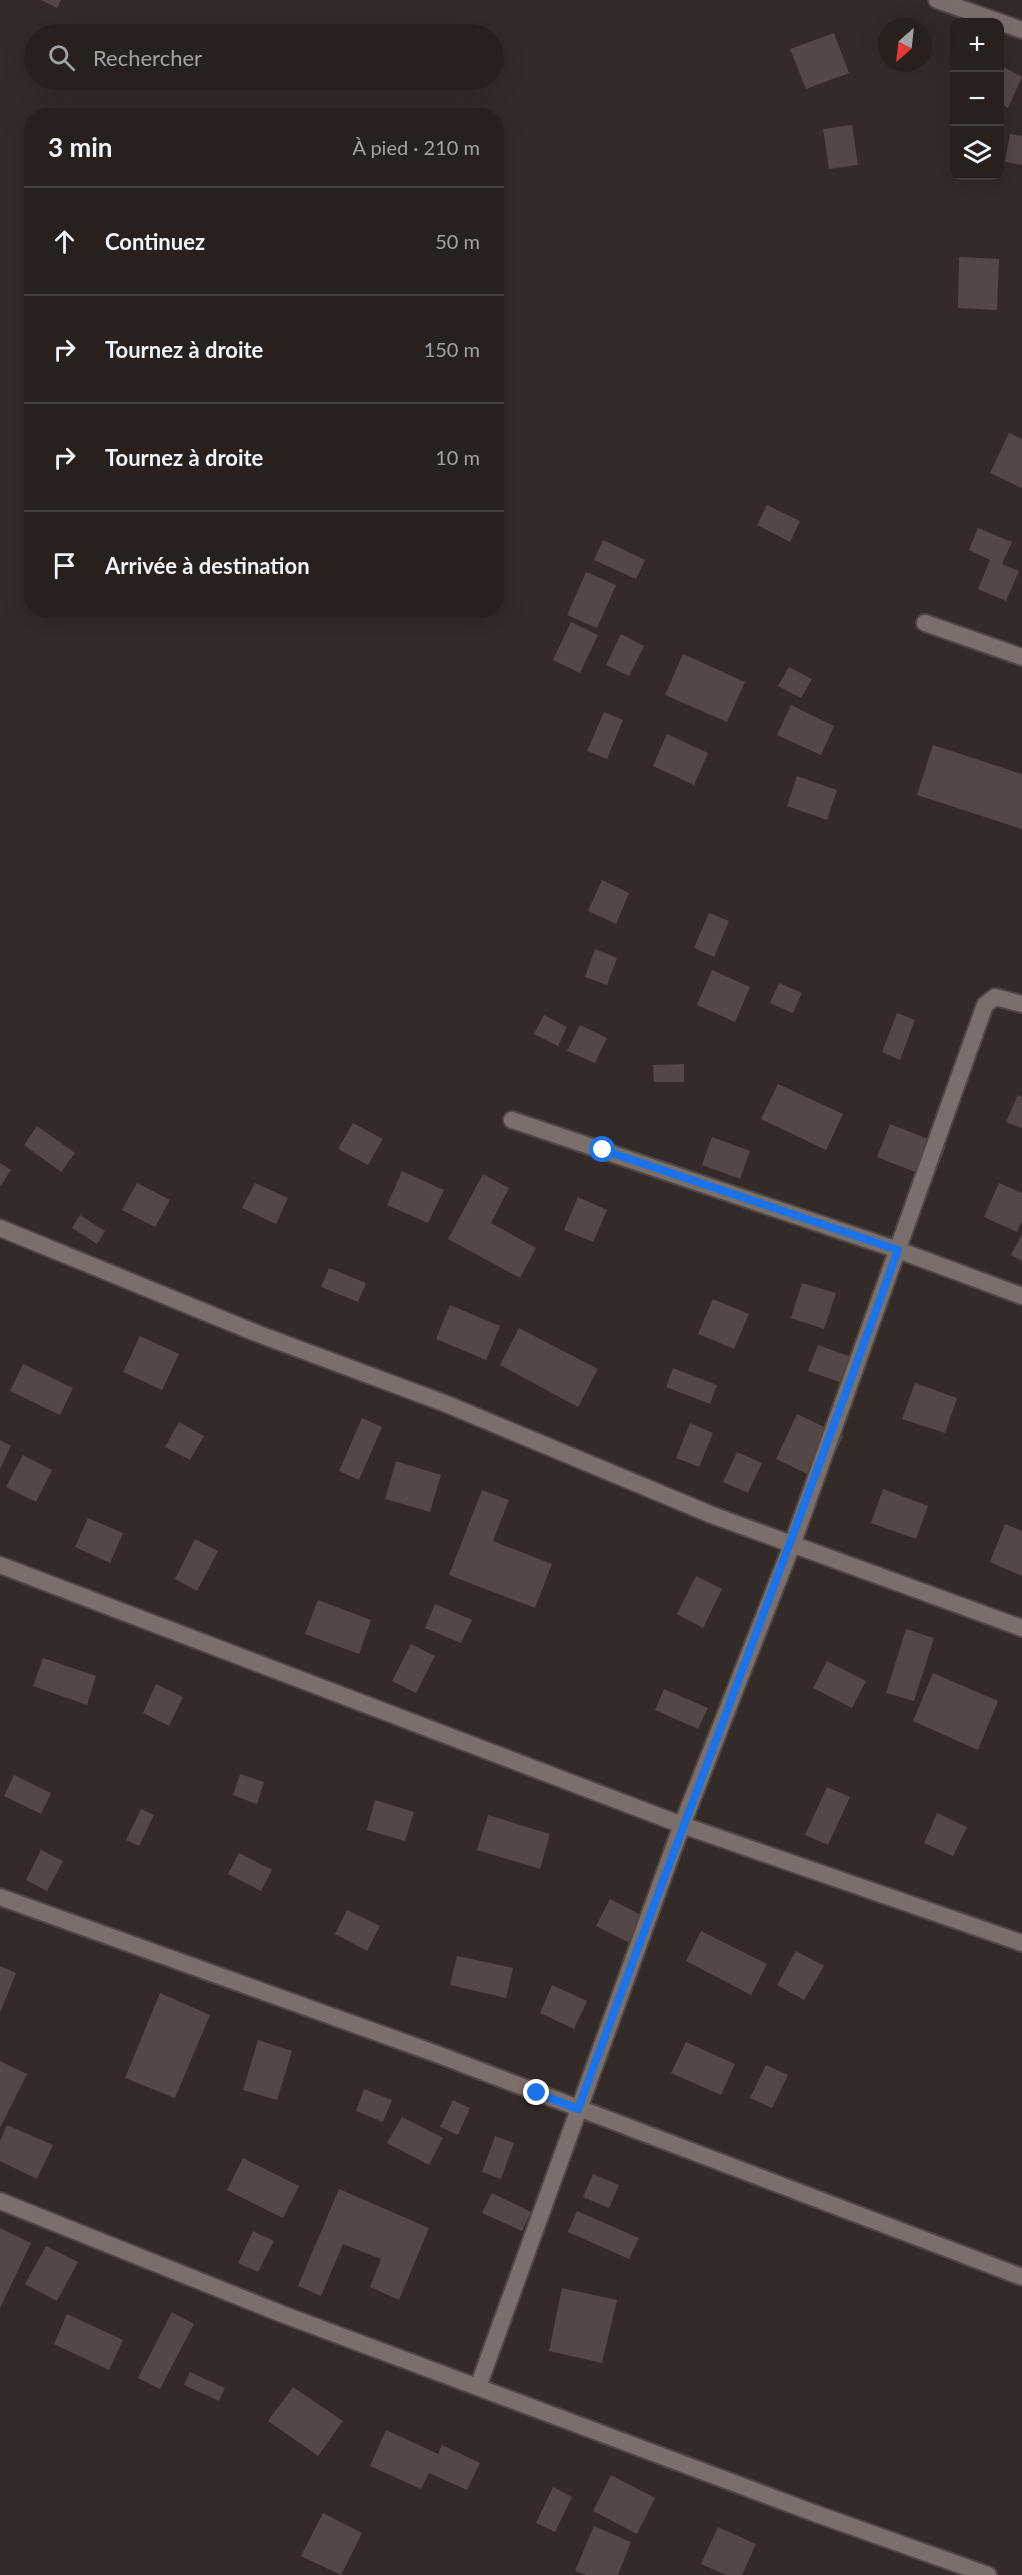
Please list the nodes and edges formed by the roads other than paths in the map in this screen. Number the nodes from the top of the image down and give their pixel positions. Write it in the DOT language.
graph roads {
  1 [pos="937,0"];
  2 [pos="1022,30"];
  3 [pos="925,623"];
  4 [pos="1022,657"];
  5 [pos="1022,1004"];
  6 [pos="512,1120"];
  7 [pos="0,1228"];
  8 [pos="898,1250"];
  9 [pos="1022,1296"];
  10 [pos="792,1545"];
  11 [pos="0,1565"];
  12 [pos="1022,1628"];
  13 [pos="682,1825"];
  14 [pos="0,1897"];
  15 [pos="1022,1943"];
  16 [pos="578,2109"];
  17 [pos="0,2201"];
  18 [pos="1022,2277"];
  19 [pos="478,2387"];
  20 [pos="988,2575"];
  1 -- 2 [label="street"];
  3 -- 4 [label="street"];
  5 -- 8 [label="street"];
  6 -- 8 [label="street"];
  7 -- 10 [label="street"];
  8 -- 9 [label="street"];
  8 -- 10 [label="street"];
  10 -- 12 [label="street"];
  10 -- 13 [label="street"];
  11 -- 13 [label="street"];
  13 -- 15 [label="street"];
  13 -- 16 [label="street"];
  14 -- 16 [label="street"];
  16 -- 18 [label="street"];
  16 -- 19 [label="street"];
  17 -- 19 [label="street"];
  19 -- 20 [label="street"];
}
